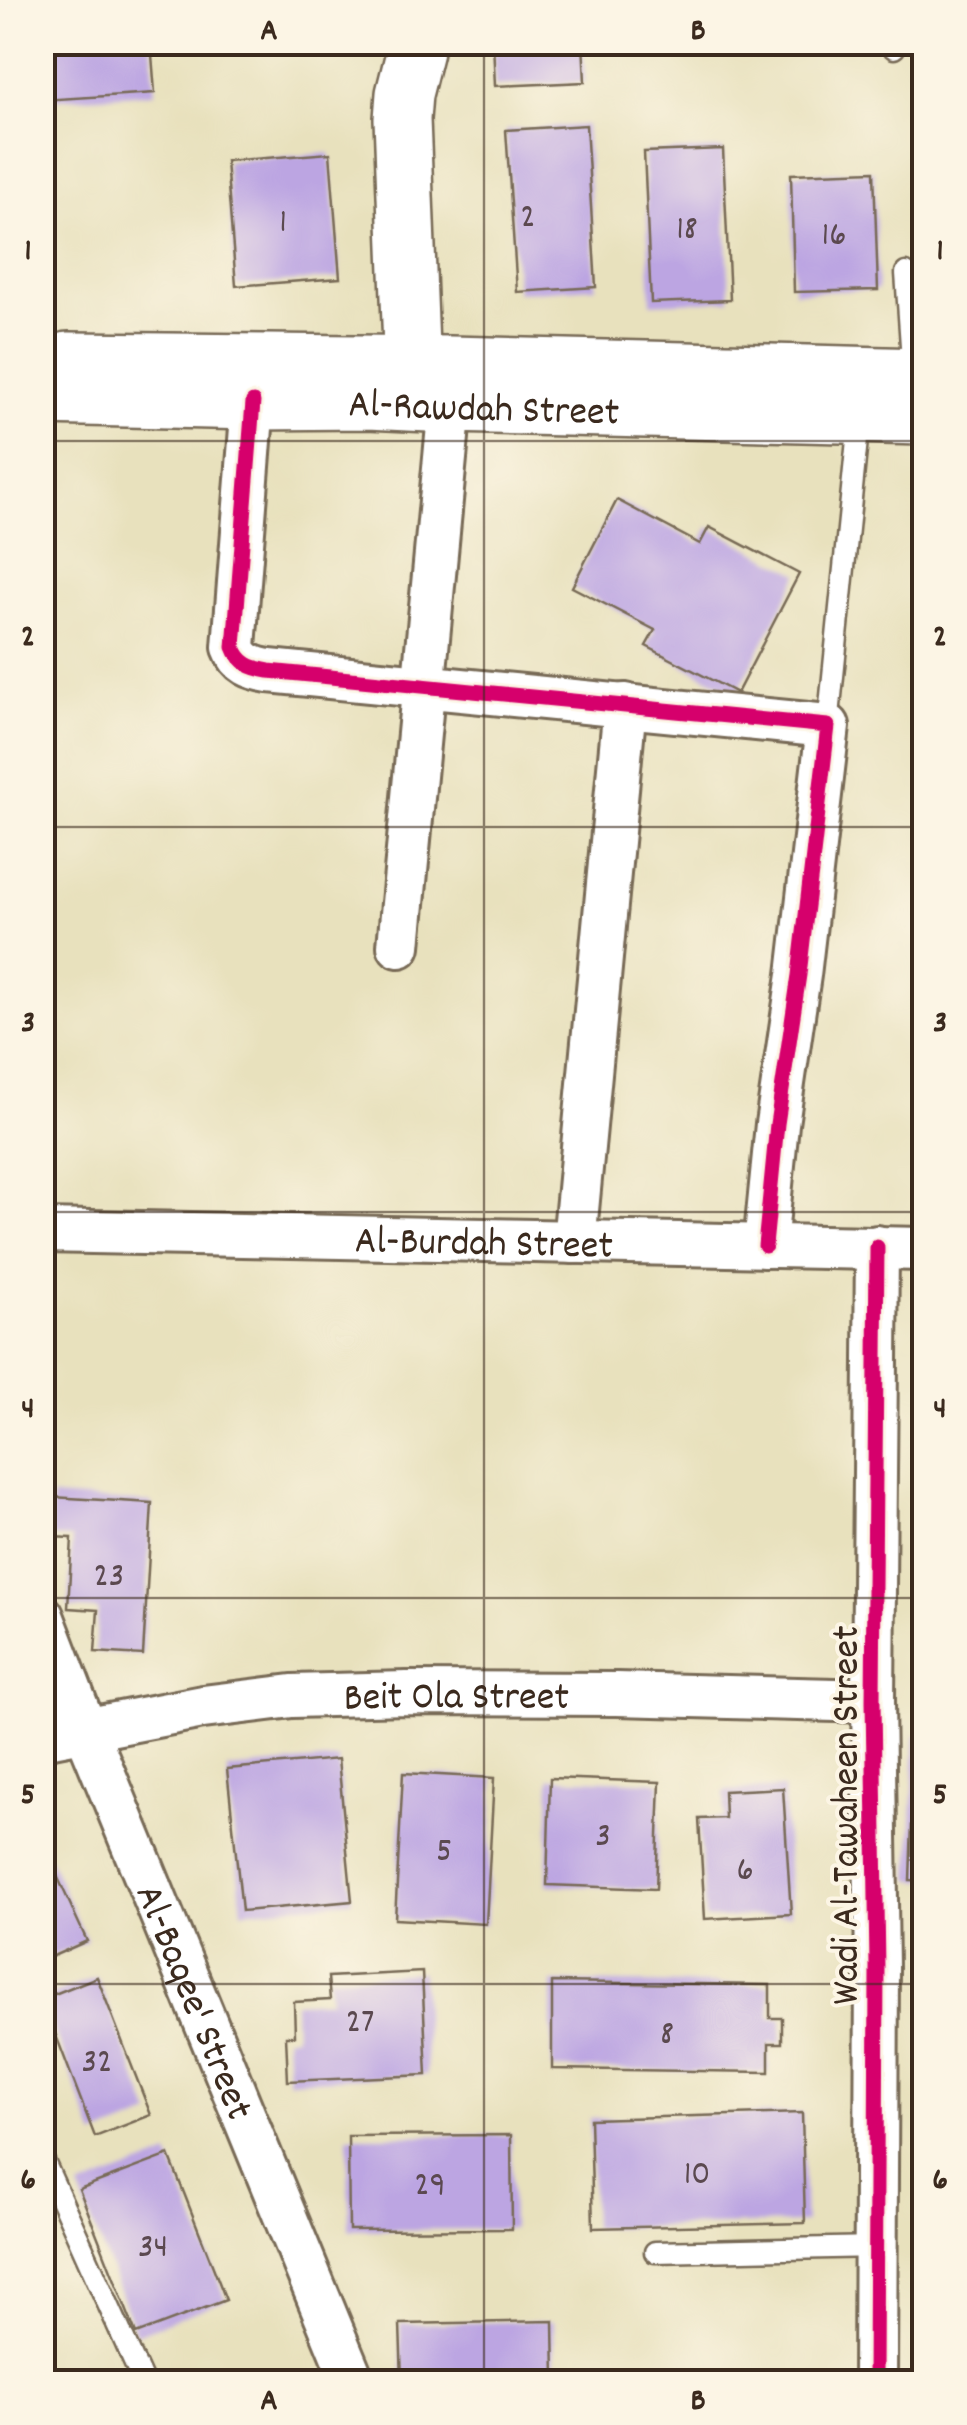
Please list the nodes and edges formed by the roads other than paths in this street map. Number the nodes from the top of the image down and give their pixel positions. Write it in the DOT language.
graph roads {
  1 [pos="415,46"];
  2 [pos="906,272"];
  3 [pos="42,360"];
  4 [pos="431,384"];
  5 [pos="921,389"];
  6 [pos="42,397"];
  7 [pos="253,402"];
  8 [pos="860,416"];
  9 [pos="422,686"];
  10 [pos="625,705"];
  11 [pos="828,726"];
  12 [pos="400,946"];
  13 [pos="42,1231"];
  14 [pos="574,1242"];
  15 [pos="765,1246"];
  16 [pos="877,1247"];
  17 [pos="924,1250"];
  18 [pos="42,1616"];
  19 [pos="873,1700"];
  20 [pos="86,1728"];
  21 [pos="42,1738"];
  22 [pos="42,2158"];
  23 [pos="877,2248"];
  24 [pos="655,2252"];
  25 [pos="143,2382"];
  26 [pos="353,2382"];
  27 [pos="875,2382"];
  1 -- 4 [label="street"];
  2 -- 5 [label="lane"];
  3 -- 4 [label="street, Al-Rawdah Street"];
  4 -- 5 [label="street, Al-Rawdah Street"];
  4 -- 7 [label="street, Al-Rawdah Street"];
  4 -- 8 [label="street, Al-Rawdah Street"];
  4 -- 9 [label="street"];
  5 -- 8 [label="street, Al-Rawdah Street"];
  6 -- 7 [label="street, Al-Rawdah Street"];
  7 -- 9 [label="street"];
  8 -- 11 [label="lane"];
  9 -- 10 [label="street"];
  9 -- 12 [label="street"];
  10 -- 11 [label="street"];
  10 -- 14 [label="street"];
  11 -- 15 [label="street"];
  13 -- 14 [label="street, Al-Burdah Street"];
  14 -- 15 [label="street, Al-Burdah Street"];
  15 -- 16 [label="street, Al-Burdah Street"];
  16 -- 17 [label="street, Al-Burdah Street"];
  16 -- 19 [label="street, Wadi Al-Tawaheen Street"];
  18 -- 20 [label="street, Al-Baqee' Street"];
  19 -- 20 [label="street, Beit Ola Street"];
  19 -- 23 [label="street, Wadi Al-Tawaheen Street"];
  20 -- 21 [label="street, Beit Ola Street"];
  20 -- 26 [label="street, Al-Baqee' Street"];
  22 -- 25 [label="lane"];
  23 -- 24 [label="lane"];
  23 -- 27 [label="street, Wadi Al-Tawaheen Street"];
}
